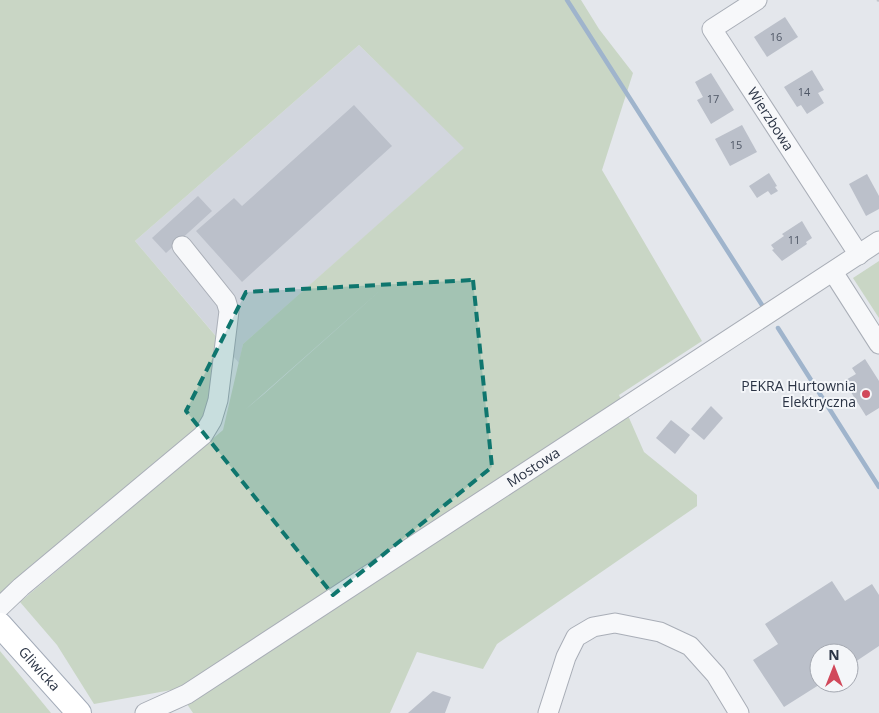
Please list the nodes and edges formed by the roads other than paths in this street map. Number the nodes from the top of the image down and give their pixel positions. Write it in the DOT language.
graph roads {
  1 [pos="757,0"];
  2 [pos="879,242"];
  3 [pos="182,246"];
  4 [pos="859,255"];
  5 [pos="833,272"];
  6 [pos="879,344"];
  7 [pos="0,607"];
  8 [pos="0,625"];
  9 [pos="188,694"];
  10 [pos="79,713"];
  11 [pos="145,713"];
  12 [pos="171,713"];
  13 [pos="548,713"];
  14 [pos="739,713"];
  1 -- 4 [label="street, Wierzbowa"];
  2 -- 4 [label="street, Mostowa"];
  3 -- 7 [label="street"];
  4 -- 5 [label="street, Mostowa"];
  5 -- 6 [label="street"];
  5 -- 9 [label="street, Mostowa"];
  8 -- 10 [label="main road, Gliwicka"];
  9 -- 11 [label="street, Mostowa"];
  9 -- 12 [label="street, Mostowa"];
  13 -- 14 [label="street"];
}
